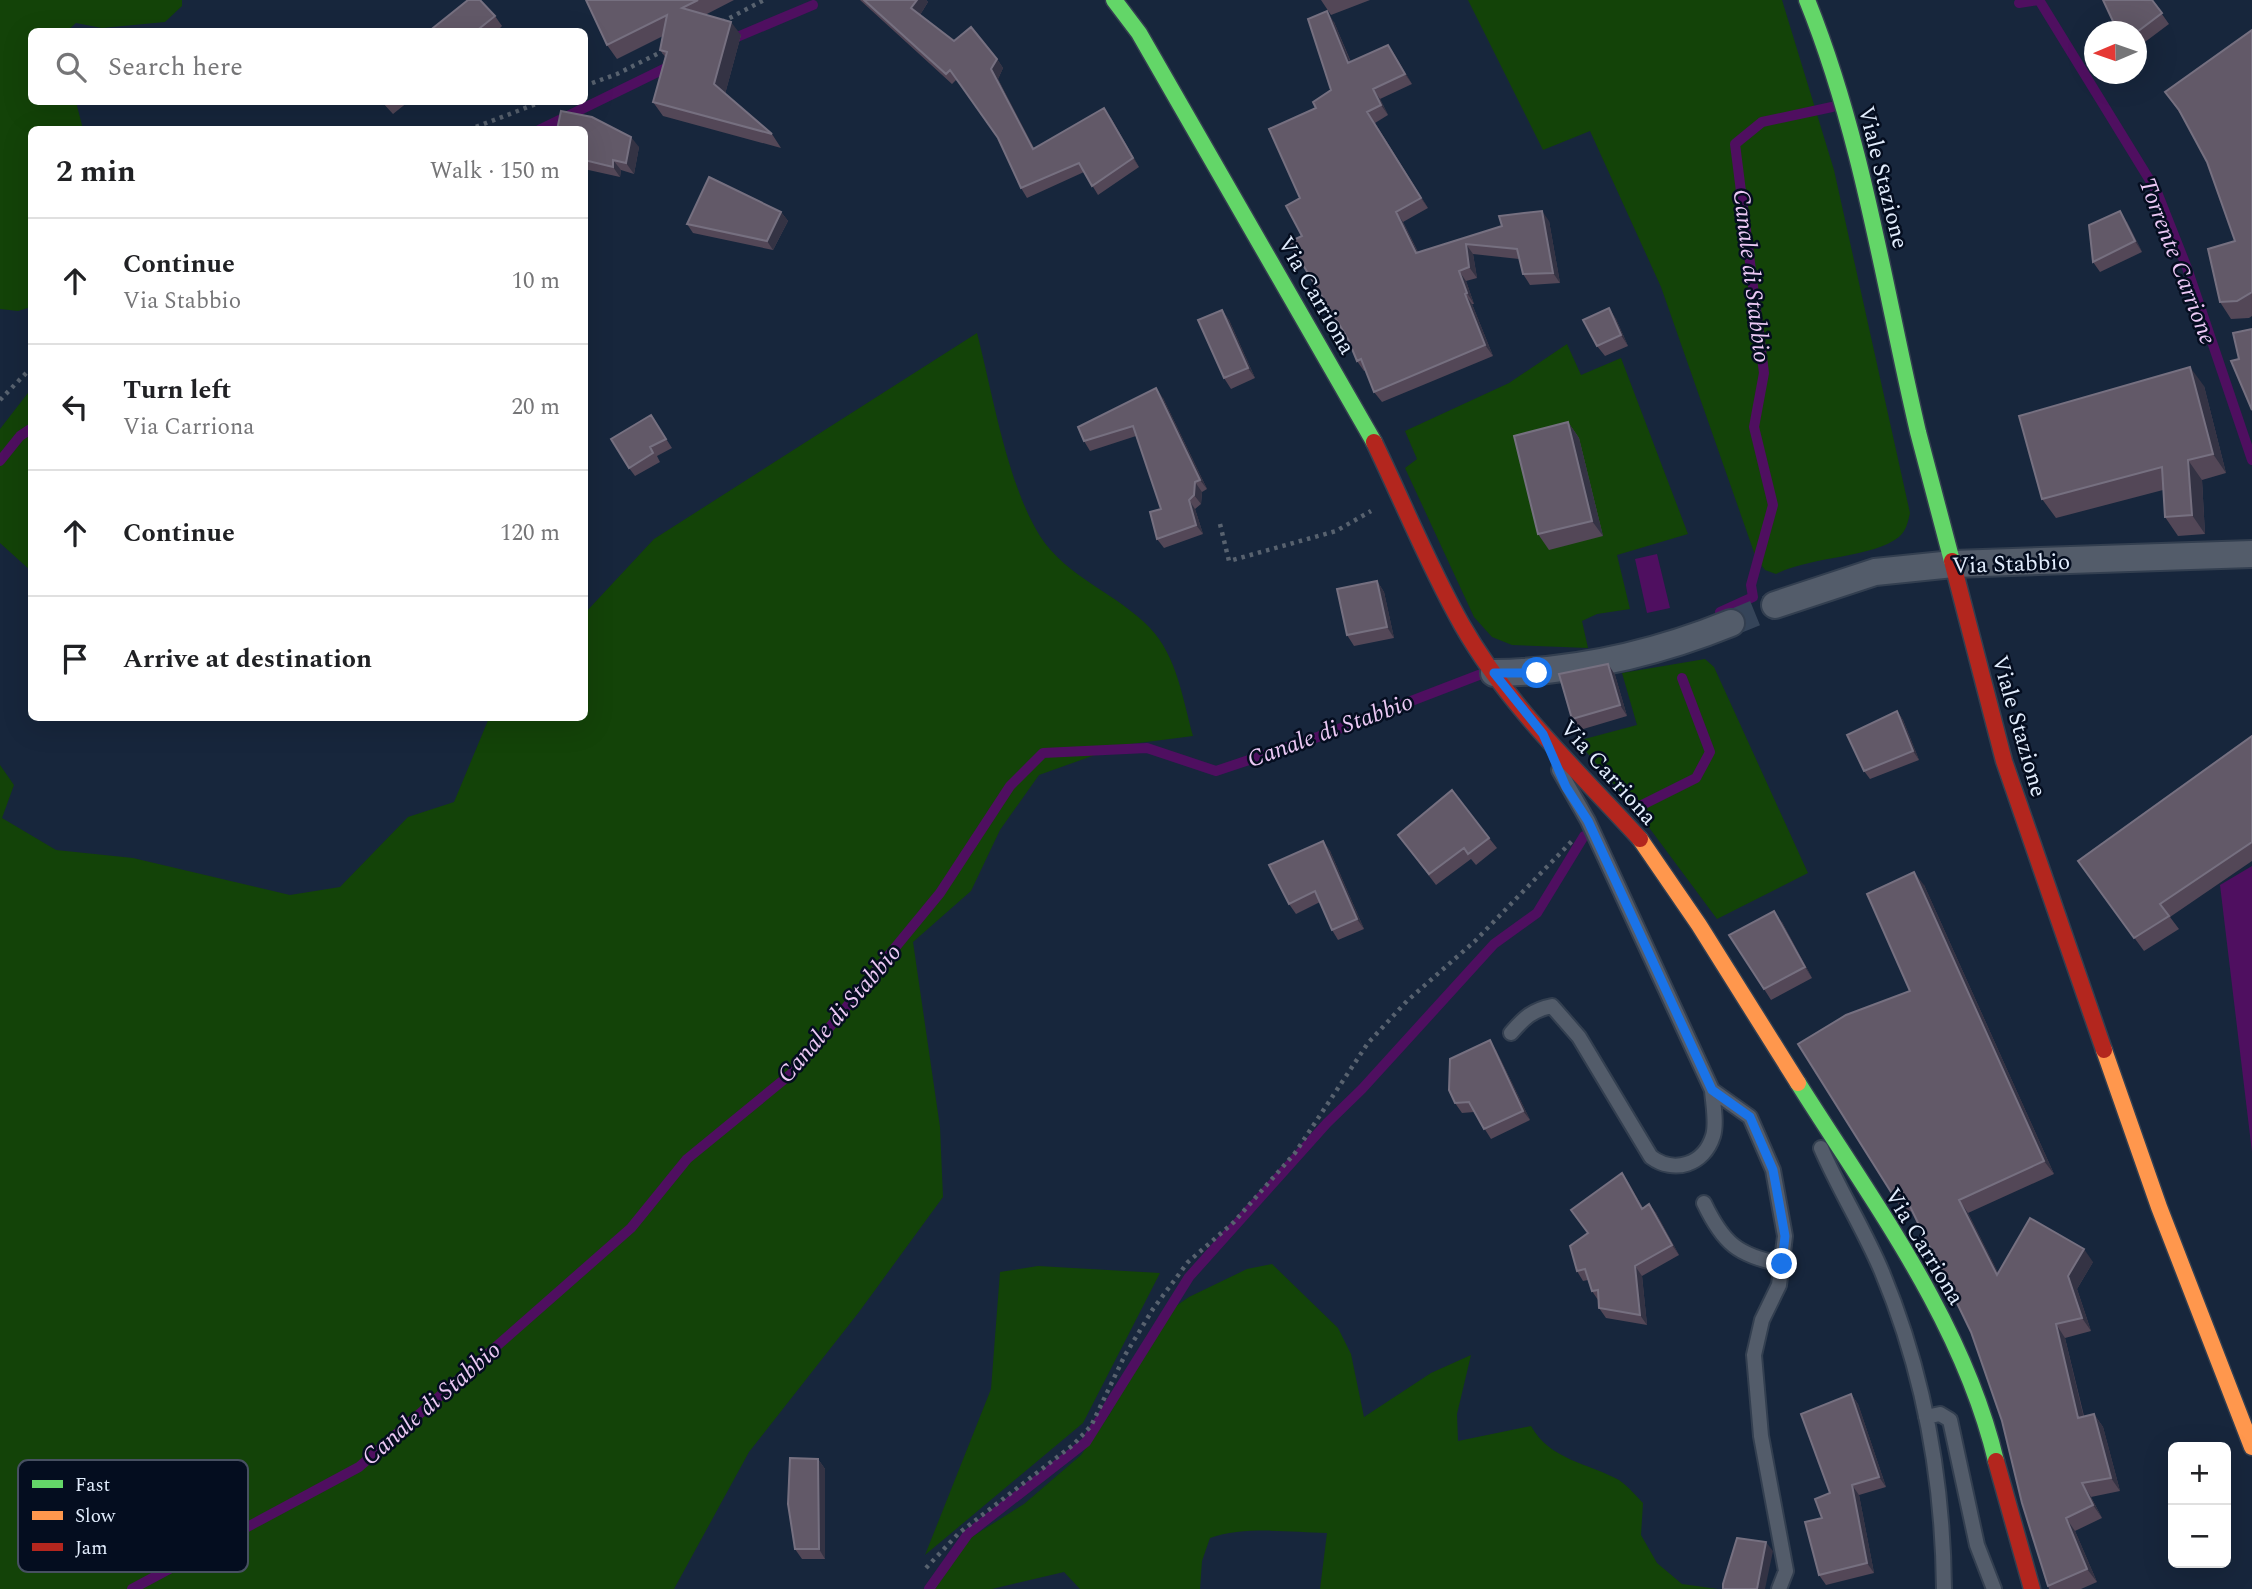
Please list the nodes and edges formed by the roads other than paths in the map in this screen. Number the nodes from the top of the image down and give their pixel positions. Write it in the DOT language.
graph roads {
  1 [pos="1114,0"];
  2 [pos="1807,0"];
  3 [pos="2244,554"];
  4 [pos="1953,564"];
  5 [pos="1775,605"];
  6 [pos="1731,623"];
  7 [pos="1494,673"];
  8 [pos="1543,734"];
  9 [pos="1511,1033"];
  10 [pos="1790,1074"];
  11 [pos="1712,1090"];
  12 [pos="1704,1203"];
  13 [pos="1782,1264"];
  14 [pos="1926,1417"];
  15 [pos="2252,1447"];
  16 [pos="1781,1588"];
  17 [pos="1944,1589"];
  18 [pos="1994,1589"];
  19 [pos="2032,1589"];
  1 -- 7 [label="main road, Via Carriona"];
  2 -- 4 [label="main road, Viale Stazione"];
  3 -- 4 [label="street, Via Stabbio"];
  4 -- 5 [label="street, Via Stabbio"];
  4 -- 15 [label="main road, Viale Stazione"];
  6 -- 7 [label="street"];
  7 -- 8 [label="main road, Via Carriona"];
  8 -- 10 [label="main road, Via Carriona"];
  8 -- 11 [label="lane"];
  9 -- 11 [label="lane"];
  10 -- 14 [label="lane"];
  10 -- 19 [label="main road, Via Carriona"];
  11 -- 13 [label="lane"];
  12 -- 13 [label="lane"];
  13 -- 16 [label="lane"];
  14 -- 17 [label="lane"];
  14 -- 18 [label="lane"];
}
